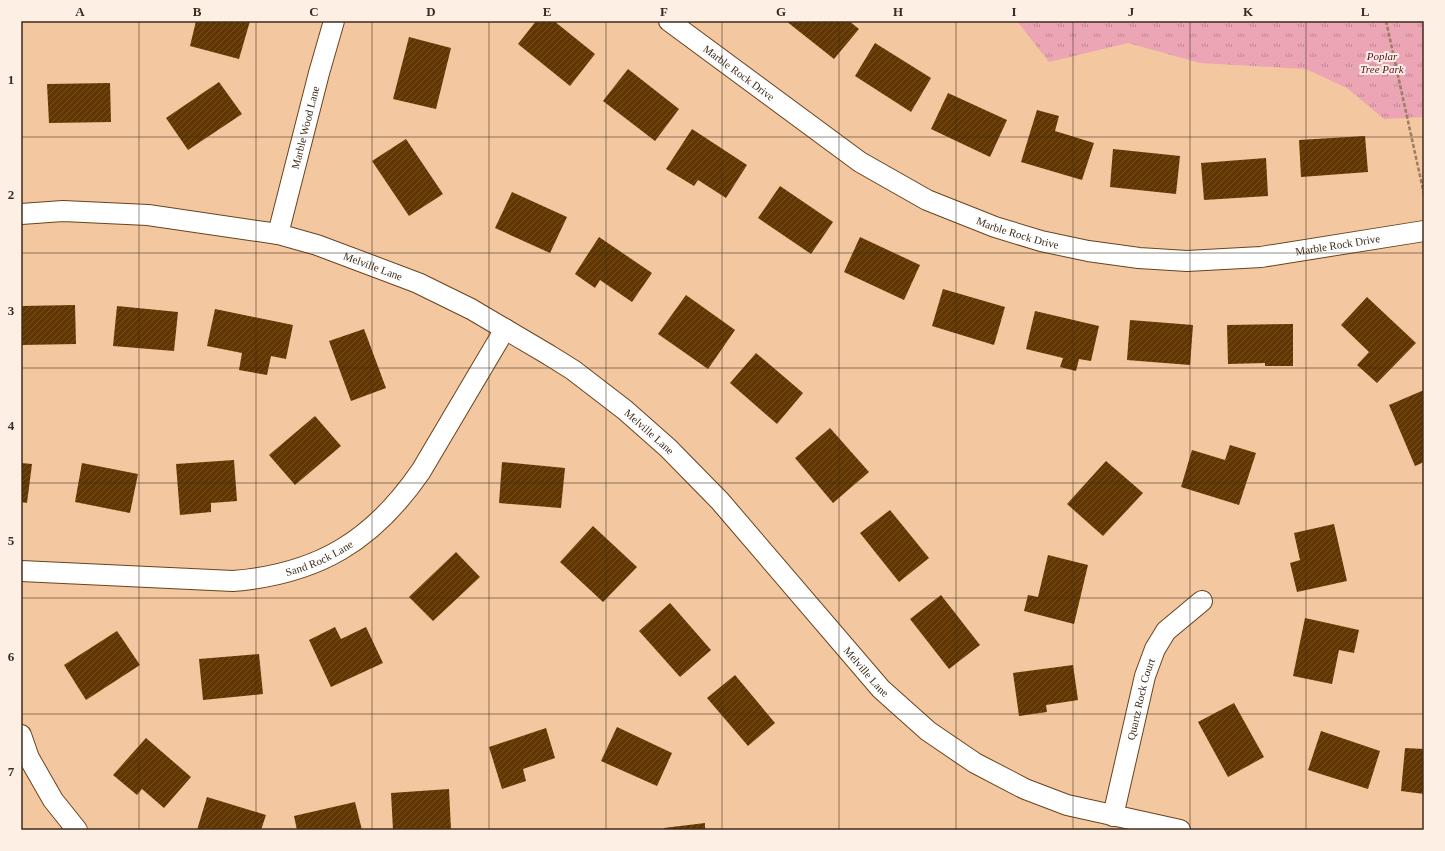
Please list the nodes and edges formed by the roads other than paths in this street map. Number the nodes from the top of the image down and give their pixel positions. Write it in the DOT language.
graph roads {
  1 [pos="334,21"];
  2 [pos="669,21"];
  3 [pos="21,214"];
  4 [pos="1424,230"];
  5 [pos="278,234"];
  6 [pos="505,329"];
  7 [pos="21,571"];
  8 [pos="1202,601"];
  9 [pos="21,735"];
  10 [pos="1113,816"];
  11 [pos="77,830"];
  12 [pos="1180,830"];
  1 -- 5 [label="street, Marble Wood Lane"];
  2 -- 4 [label="street, Marble Rock Drive"];
  3 -- 5 [label="street, Melville Lane"];
  5 -- 6 [label="street, Melville Lane"];
  6 -- 7 [label="street, Sand Rock Lane"];
  6 -- 10 [label="street, Melville Lane"];
  8 -- 10 [label="street, Quartz Rock Court"];
  9 -- 11 [label="street"];
  10 -- 12 [label="street, Melville Lane"];
}
